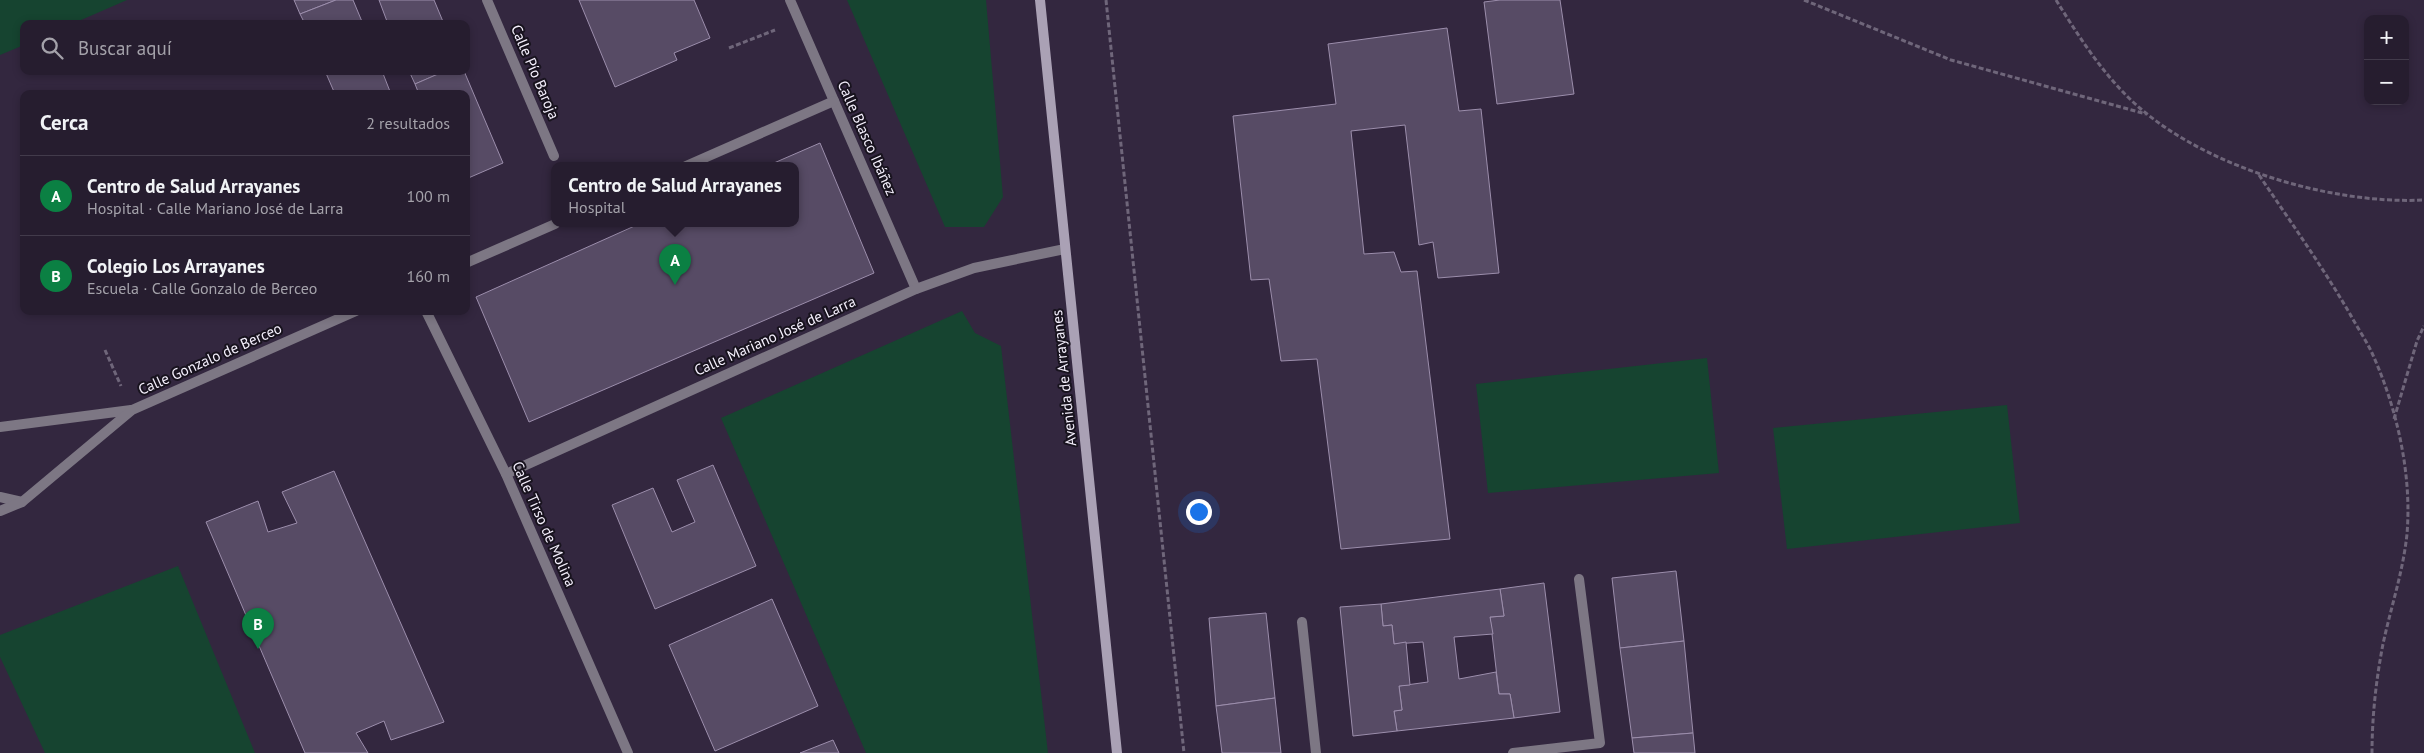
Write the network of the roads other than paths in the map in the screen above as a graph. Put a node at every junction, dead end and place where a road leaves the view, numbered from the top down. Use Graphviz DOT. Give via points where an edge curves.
graph roads {
  1 [pos="487,0"];
  2 [pos="790,0"];
  3 [pos="1040,0"];
  4 [pos="834,101"];
  5 [pos="554,156"];
  6 [pos="695,162"];
  7 [pos="551,226"];
  8 [pos="1065,249"];
  9 [pos="470,261"];
  10 [pos="916,289"];
  11 [pos="347,315"];
  12 [pos="428,315"];
  13 [pos="132,410"];
  14 [pos="0,427"];
  15 [pos="506,474"];
  16 [pos="0,497"];
  17 [pos="22,502"];
  18 [pos="0,511"];
  19 [pos="1579,580"];
  20 [pos="1302,622"];
  21 [pos="628,753"];
  22 [pos="1117,753"];
  23 [pos="1316,753"];
  24 [pos="1513,753"];
  1 -- 5 [label="street, Calle Pío Baroja"];
  2 -- 4 [label="street, Calle Blasco Ibáñez"];
  3 -- 8 [label="street, Avenida de Arrayanes"];
  4 -- 6 [label="street"];
  4 -- 10 [label="street, Calle Blasco Ibáñez"];
  7 -- 9 [label="street"];
  8 -- 10 [label="street, Calle Mariano José de Larra" via="974,268"];
  8 -- 22 [label="street, Avenida de Arrayanes"];
  10 -- 15 [label="street, Calle Mariano José de Larra"];
  11 -- 13 [label="street, Calle Gonzalo de Berceo"];
  12 -- 15 [label="street, Calle Tirso de Molina"];
  13 -- 14 [label="street, Calle Gonzalo de Berceo"];
  13 -- 17 [label="street, Calle Gonzalo de Berceo"];
  15 -- 21 [label="street, Calle Tirso de Molina"];
  16 -- 17 [label="street"];
  17 -- 18 [label="street, Calle Gonzalo de Berceo"];
  19 -- 24 [label="street" via="1600,743"];
  20 -- 23 [label="street"];
}
